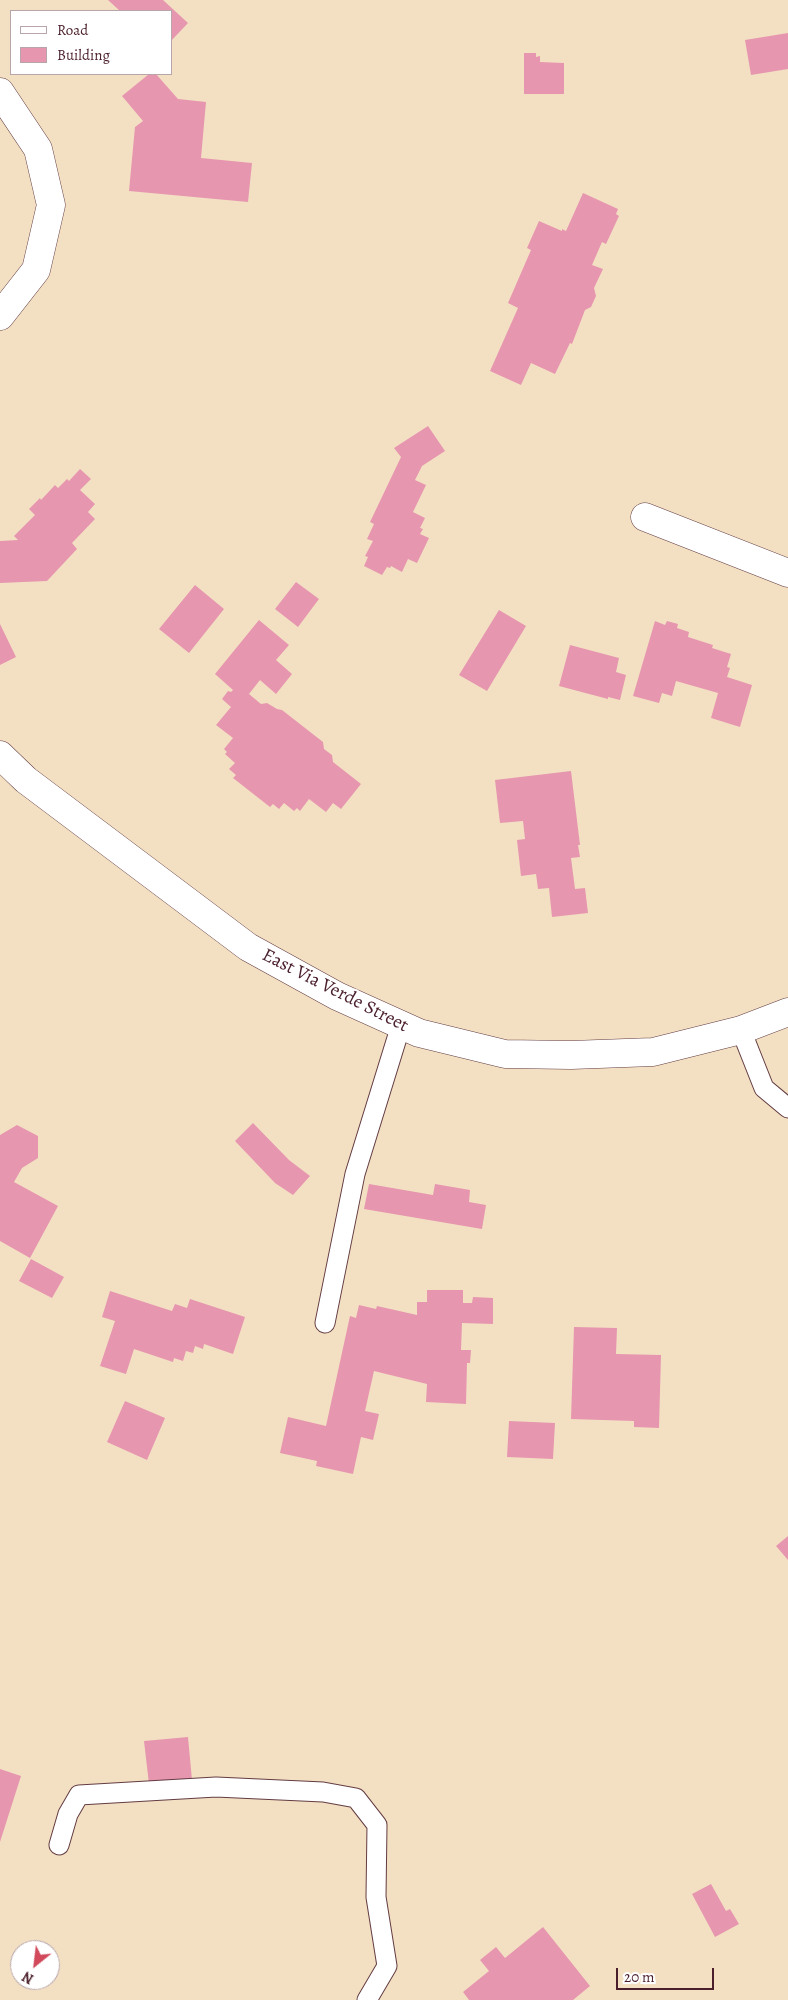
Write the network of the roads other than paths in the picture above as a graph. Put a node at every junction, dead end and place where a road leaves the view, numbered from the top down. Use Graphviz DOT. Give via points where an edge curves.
graph roads {
  1 [pos="0,92"];
  2 [pos="0,316"];
  3 [pos="645,517"];
  4 [pos="788,573"];
  5 [pos="0,755"];
  6 [pos="788,1012"];
  7 [pos="401,1025"];
  8 [pos="741,1030"];
  9 [pos="788,1108"];
  10 [pos="324,1323"];
  11 [pos="59,1845"];
  12 [pos="367,2000"];
  1 -- 2 [label="street" via="38,149 51,205 36,270"];
  3 -- 4 [label="street"];
  5 -- 7 [label="street, East Via Verde Street" via="26,780 248,947 337,996"];
  6 -- 8 [label="street, East Via Verde Street"];
  7 -- 8 [label="street, East Via Verde Street" via="419,1033 505,1054 571,1055 653,1052"];
  7 -- 10 [label="lane" via="355,1174"];
  8 -- 9 [label="lane" via="764,1088"];
  11 -- 12 [label="lane" via="68,1814 79,1795 216,1786 323,1792 356,1798 377,1825 376,1897 387,1966"];
}
